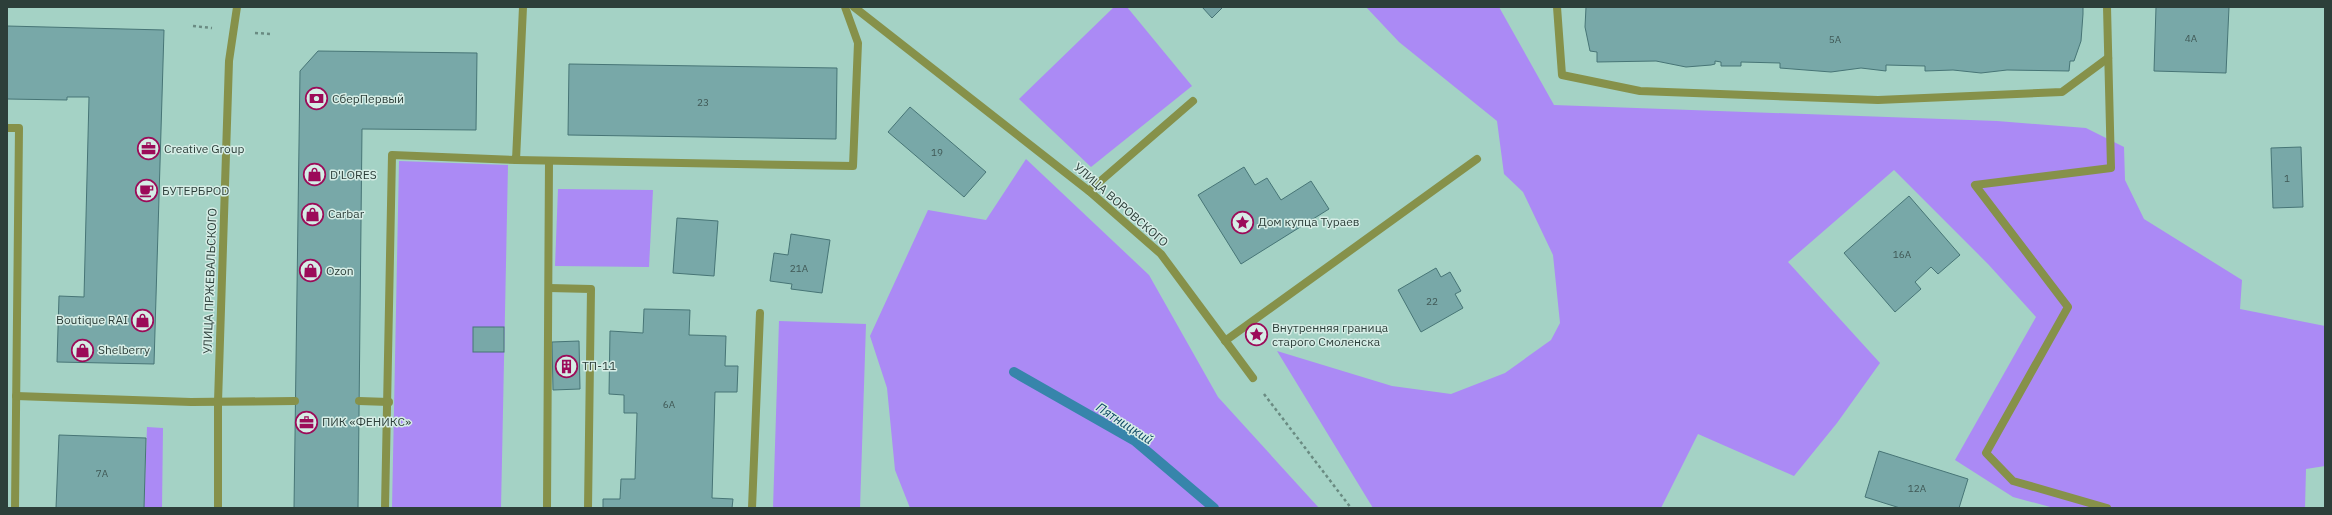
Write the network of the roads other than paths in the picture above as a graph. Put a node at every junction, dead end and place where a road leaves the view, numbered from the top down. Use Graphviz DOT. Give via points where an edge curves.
graph roads {
  1 [pos="237,7"];
  2 [pos="523,7"];
  3 [pos="845,7"];
  4 [pos="854,7"];
  5 [pos="1557,7"];
  6 [pos="2107,7"];
  7 [pos="2108,58"];
  8 [pos="1193,101"];
  9 [pos="7,128"];
  10 [pos="1477,159"];
  11 [pos="516,160"];
  12 [pos="550,162"];
  13 [pos="1089,191"];
  14 [pos="549,288"];
  15 [pos="760,314"];
  16 [pos="1225,341"];
  17 [pos="1253,378"];
  18 [pos="16,396"];
  19 [pos="295,401"];
  20 [pos="359,401"];
  21 [pos="218,402"];
  22 [pos="389,402"];
  23 [pos="15,508"];
  24 [pos="218,508"];
  25 [pos="385,508"];
  26 [pos="547,508"];
  27 [pos="588,508"];
  28 [pos="752,508"];
  29 [pos="2107,508"];
  1 -- 21 [label="street, УЛИЦА ПРЖЕВАЛЬСКОГО" via="229,61"];
  2 -- 11 [label="street"];
  3 -- 12 [label="street" via="858,43 853,166"];
  4 -- 13 [label="street, УЛИЦА ВОРОВСКОГО"];
  5 -- 7 [label="street" via="1562,75 1640,91 1878,100 2062,92"];
  6 -- 7 [label="street"];
  7 -- 29 [label="street" via="2111,168 1975,185 2068,307 1986,453 2013,480"];
  8 -- 13 [label="street"];
  9 -- 18 [label="street" via="19,128"];
  10 -- 16 [label="street"];
  11 -- 12 [label="street"];
  11 -- 22 [label="street" via="392,155"];
  12 -- 14 [label="street"];
  13 -- 16 [label="street, УЛИЦА ВОРОВСКОГО" via="1161,254"];
  14 -- 26 [label="street"];
  14 -- 27 [label="street" via="591,289"];
  15 -- 28 [label="street"];
  16 -- 17 [label="street, УЛИЦА ВОРОВСКОГО"];
  18 -- 21 [label="street"];
  18 -- 23 [label="street"];
  19 -- 21 [label="street"];
  20 -- 22 [label="street"];
  21 -- 24 [label="street, УЛИЦА ПРЖЕВАЛЬСКОГО"];
  22 -- 25 [label="street"];
}
